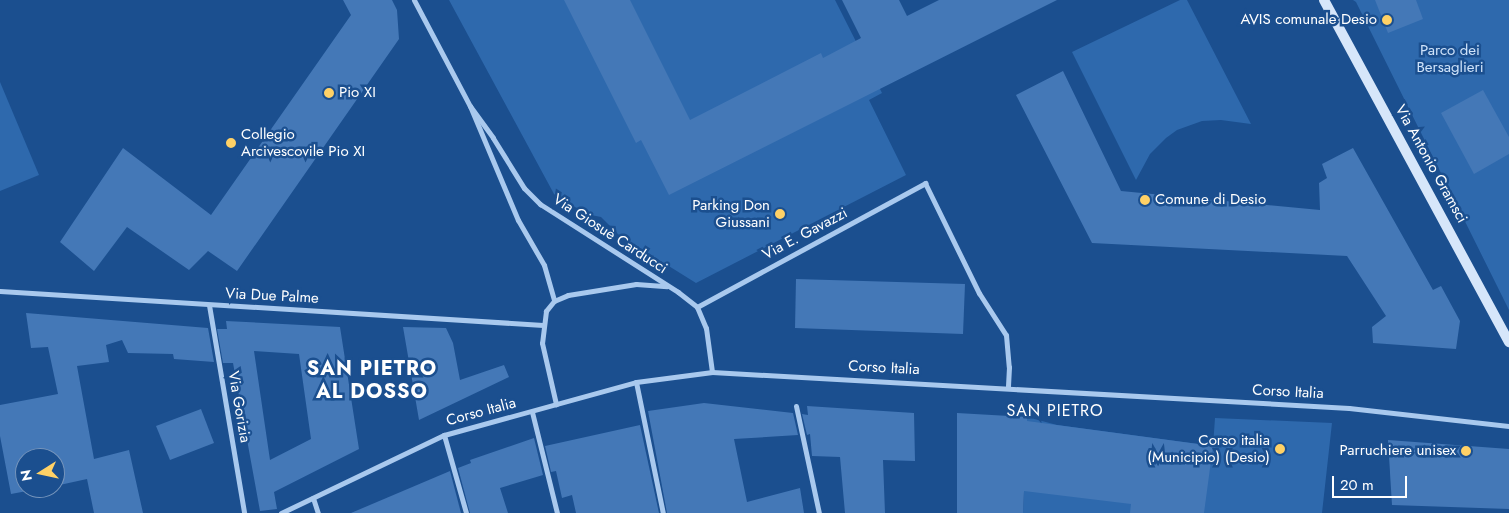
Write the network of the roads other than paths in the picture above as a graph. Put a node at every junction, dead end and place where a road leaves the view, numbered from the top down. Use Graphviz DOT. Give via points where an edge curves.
graph roads {
  1 [pos="414,0"];
  2 [pos="1324,1"];
  3 [pos="470,106"];
  4 [pos="668,286"];
  5 [pos="0,291"];
  6 [pos="554,301"];
  7 [pos="209,305"];
  8 [pos="697,307"];
  9 [pos="543,325"];
  10 [pos="1509,342"];
  11 [pos="712,372"];
  12 [pos="636,382"];
  13 [pos="1008,388"];
  14 [pos="556,404"];
  15 [pos="796,406"];
  16 [pos="532,412"];
  17 [pos="1509,426"];
  18 [pos="444,434"];
  19 [pos="312,498"];
  20 [pos="244,513"];
  21 [pos="281,513"];
  22 [pos="318,513"];
  23 [pos="466,513"];
  24 [pos="557,513"];
  25 [pos="663,513"];
  26 [pos="819,513"];
  1 -- 3 [label="street, Via Giosuè Carducci"];
  2 -- 10 [label="street, Via Antonio Gramsci"];
  3 -- 4 [label="street, Via Giosuè Carducci" via="524,188 540,204"];
  3 -- 6 [label="street, Via Giosuè Carducci" via="518,220 544,265"];
  4 -- 6 [label="street, Via Giosuè Carducci" via="636,284"];
  4 -- 8 [label="street"];
  5 -- 7 [label="street, Via Due Palme"];
  6 -- 9 [label="street" via="546,311"];
  7 -- 9 [label="street, Via Due Palme"];
  7 -- 20 [label="street, Via Gorizia"];
  8 -- 11 [label="street" via="706,328"];
  8 -- 13 [label="street, Via E. Gavazzi" via="925,183 979,293 1006,335"];
  9 -- 14 [label="street" via="545,360"];
  11 -- 12 [label="street, Corso Italia"];
  11 -- 13 [label="street, Corso Italia"];
  12 -- 14 [label="street, Corso Italia"];
  12 -- 25 [label="street"];
  13 -- 17 [label="street, Corso Italia" via="1349,408"];
  14 -- 16 [label="street, Corso Italia"];
  15 -- 26 [label="street"];
  16 -- 18 [label="street, Corso Italia"];
  16 -- 24 [label="street"];
  18 -- 19 [label="street, Corso Italia"];
  18 -- 23 [label="street"];
  19 -- 21 [label="street, Corso Italia"];
  19 -- 22 [label="street"];
}
